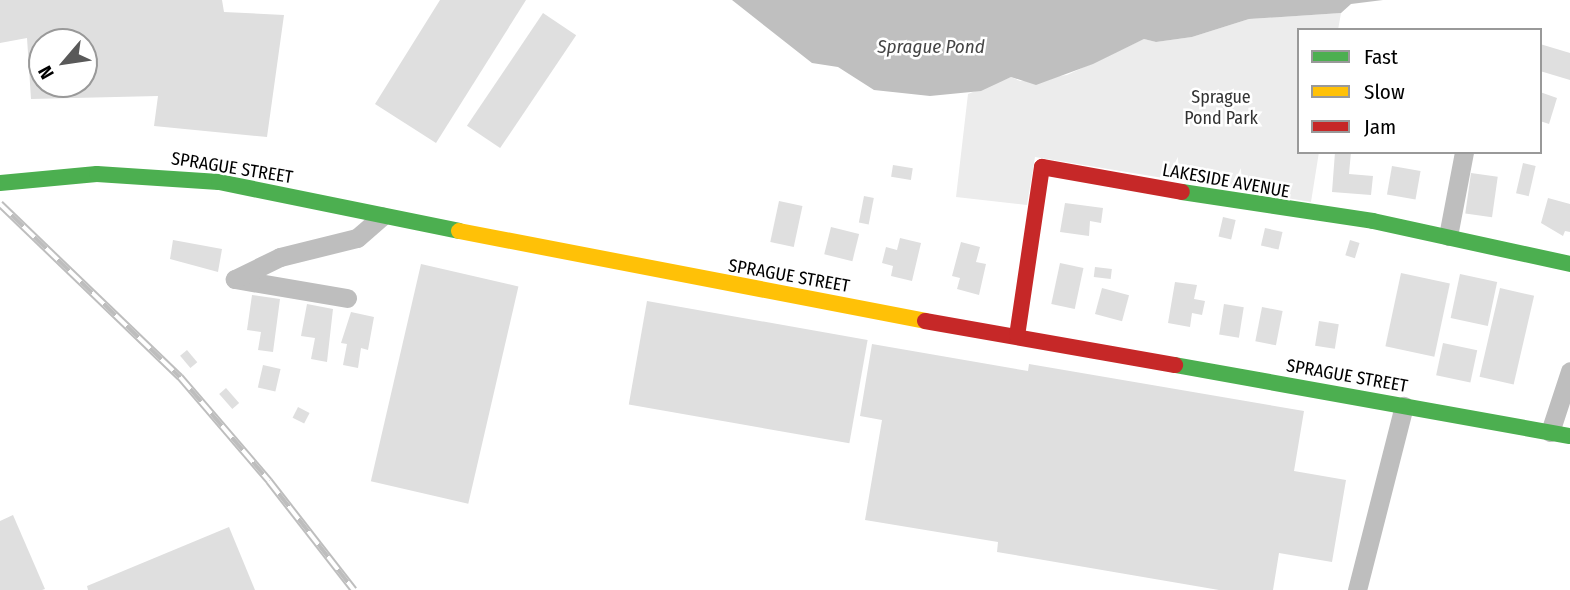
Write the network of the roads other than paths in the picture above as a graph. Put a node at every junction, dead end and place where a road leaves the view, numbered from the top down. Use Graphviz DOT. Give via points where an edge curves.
graph roads {
  1 [pos="1464,154"];
  2 [pos="0,183"];
  3 [pos="382,216"];
  4 [pos="1448,236"];
  5 [pos="1570,264"];
  6 [pos="347,298"];
  7 [pos="1017,336"];
  8 [pos="1570,370"];
  9 [pos="1404,406"];
  10 [pos="1550,432"];
  11 [pos="1570,436"];
  12 [pos="1357,590"];
  1 -- 4 [label="street"];
  2 -- 3 [label="main road, SPRAGUE STREET" via="97,174 186,177"];
  3 -- 6 [label="street" via="357,238 281,257 235,279"];
  3 -- 7 [label="main road, SPRAGUE STREET" via="515,245"];
  4 -- 5 [label="main road, LAKESIDE AVENUE"];
  4 -- 7 [label="main road, LAKESIDE AVENUE" via="1042,167"];
  7 -- 9 [label="main road, SPRAGUE STREET"];
  8 -- 10 [label="street"];
  9 -- 10 [label="main road, SPRAGUE STREET"];
  9 -- 12 [label="street"];
  10 -- 11 [label="main road, SPRAGUE STREET"];
}
